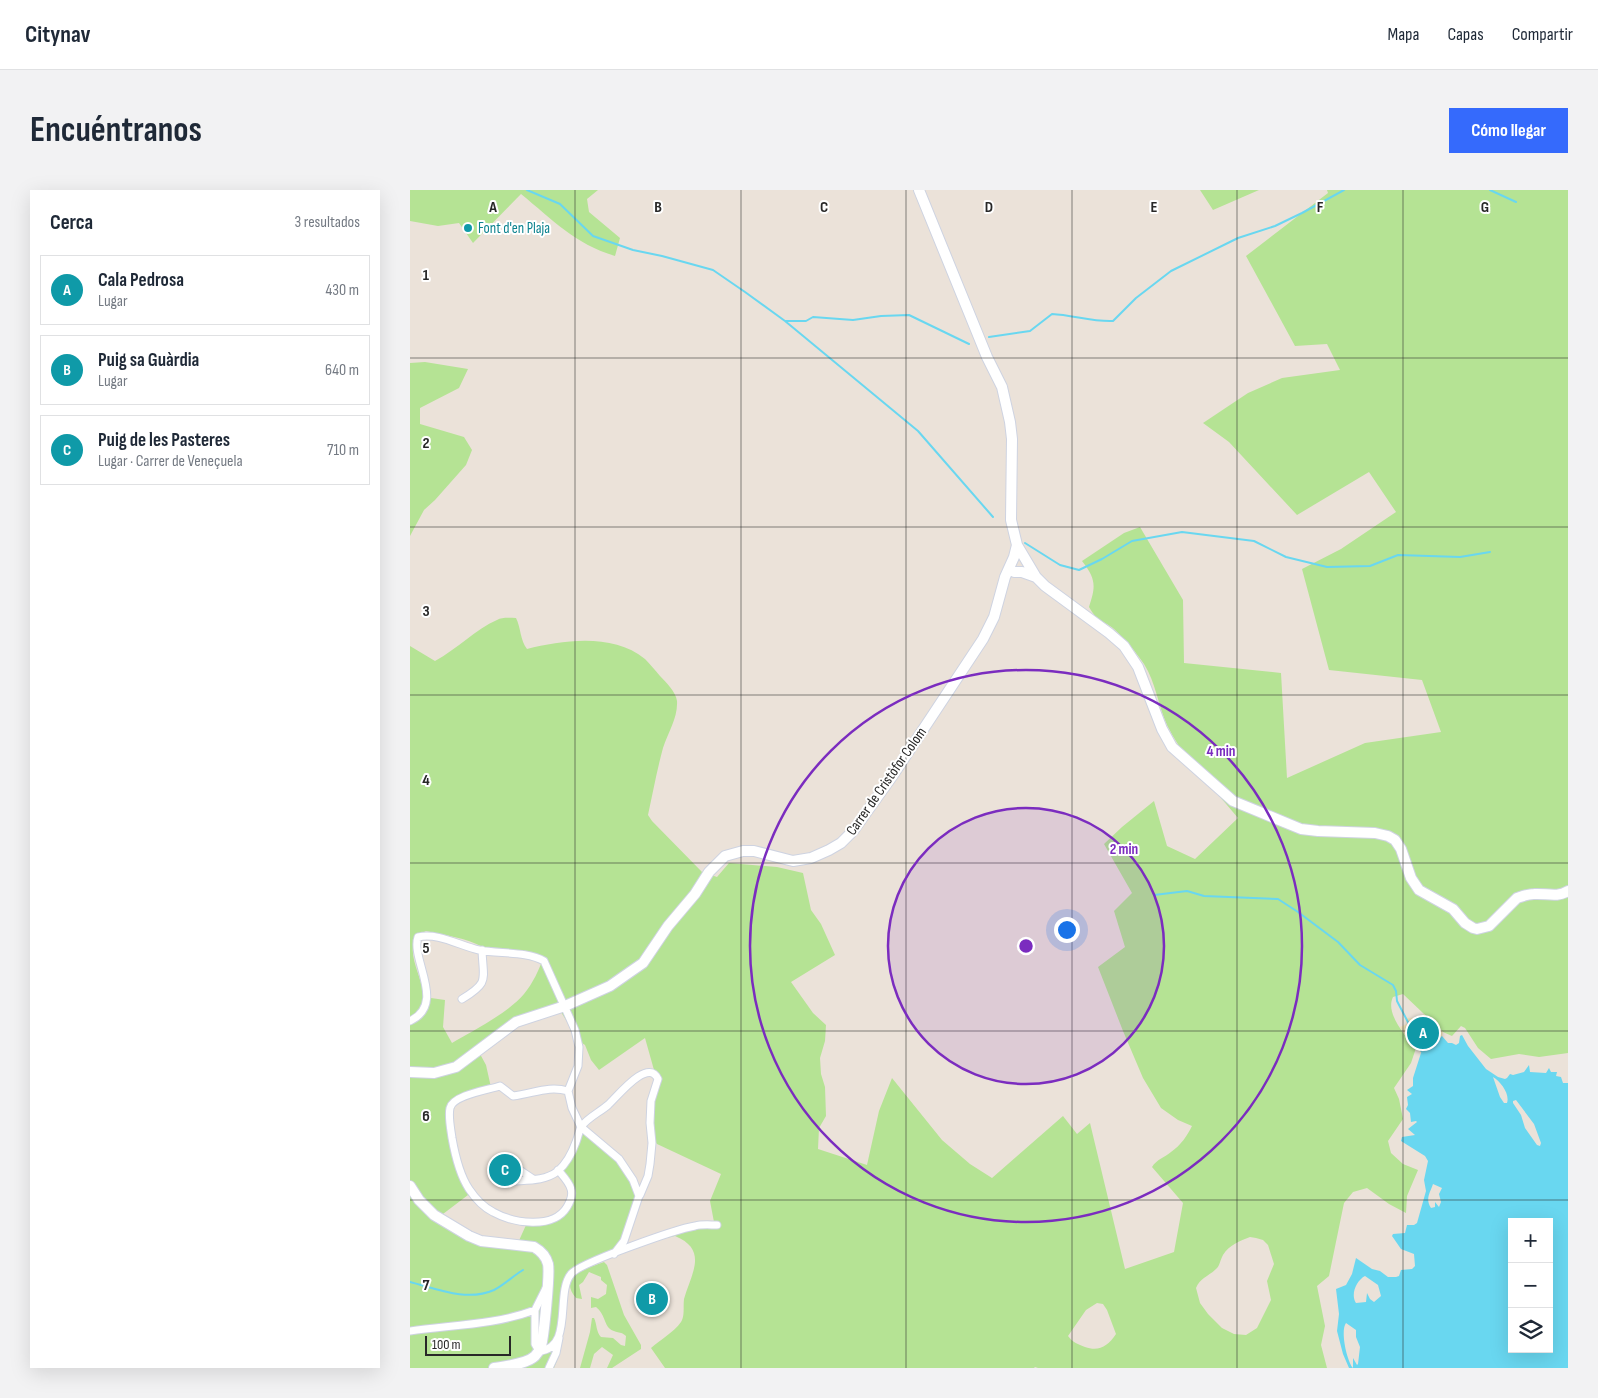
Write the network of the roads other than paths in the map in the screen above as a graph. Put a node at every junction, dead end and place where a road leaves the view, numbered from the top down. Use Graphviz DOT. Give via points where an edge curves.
graph roads {
  1 [pos="919,190"];
  2 [pos="1017,545"];
  3 [pos="1025,560"];
  4 [pos="1009,572"];
  5 [pos="1036,577"];
  6 [pos="1568,891"];
  7 [pos="482,950"];
  8 [pos="462,999"];
  9 [pos="565,1006"];
  10 [pos="410,1021"];
  11 [pos="410,1072"];
  12 [pos="568,1091"];
  13 [pos="581,1127"];
  14 [pos="558,1170"];
  15 [pos="533,1179"];
  16 [pos="410,1186"];
  17 [pos="640,1196"];
  18 [pos="717,1225"];
  19 [pos="614,1254"];
  20 [pos="547,1285"];
  21 [pos="534,1310"];
  22 [pos="410,1331"];
  23 [pos="559,1336"];
  24 [pos="538,1351"];
  25 [pos="494,1368"];
  26 [pos="549,1368"];
  1 -- 2 [label="street" via="1007,404 1012,439 1011,520"];
  2 -- 3 [label="street"];
  2 -- 4 [label="street, Carrer de Cristòfor Colom"];
  3 -- 4 [label="street"];
  3 -- 5 [label="street"];
  4 -- 5 [label="street"];
  4 -- 9 [label="street, Carrer de Cristòfor Colom" via="983,639 854,831 841,843 811,858 793,860 754,850 725,856 709,872 643,963 610,986"];
  5 -- 6 [label="street" via="1124,646 1138,667 1172,747 1233,801 1301,829 1388,836 1401,849 1411,878 1419,890 1452,908 1473,928 1489,926 1523,896"];
  7 -- 8 [label="street" via="482,984"];
  7 -- 9 [label="street" via="543,959"];
  7 -- 10 [label="street" via="443,938 418,937 414,942 413,955 424,997 418,1018"];
  9 -- 11 [label="street, Carrer de Cristòfor Colom" via="516,1022 448,1070"];
  9 -- 12 [label="street" via="579,1047 578,1066"];
  12 -- 13 [label="street"];
  12 -- 14 [label="street" via="552,1088 513,1096 500,1086 456,1099 450,1108 451,1132 461,1174 475,1197 492,1212 531,1222 546,1221 562,1214 572,1196"];
  13 -- 14 [label="street" via="570,1156"];
  13 -- 17 [label="street" via="619,1159"];
  13 -- 17 [label="street" via="641,1074 652,1072 656,1075 658,1079 651,1101 650,1164"];
  14 -- 15 [label="street" via="551,1176"];
  16 -- 20 [label="street" via="434,1215 469,1236 481,1241 539,1250 549,1267"];
  17 -- 19 [label="street" via="624,1240"];
  18 -- 19 [label="street" via="692,1226"];
  19 -- 23 [label="street" via="583,1266 569,1276"];
  20 -- 21 [label="street"];
  20 -- 24 [label="street" via="543,1335"];
  21 -- 22 [label="street" via="494,1321"];
  21 -- 24 [label="street"];
  23 -- 24 [label="street" via="546,1351"];
  23 -- 26 [label="street"];
  24 -- 25 [label="street" via="531,1359"];
}
